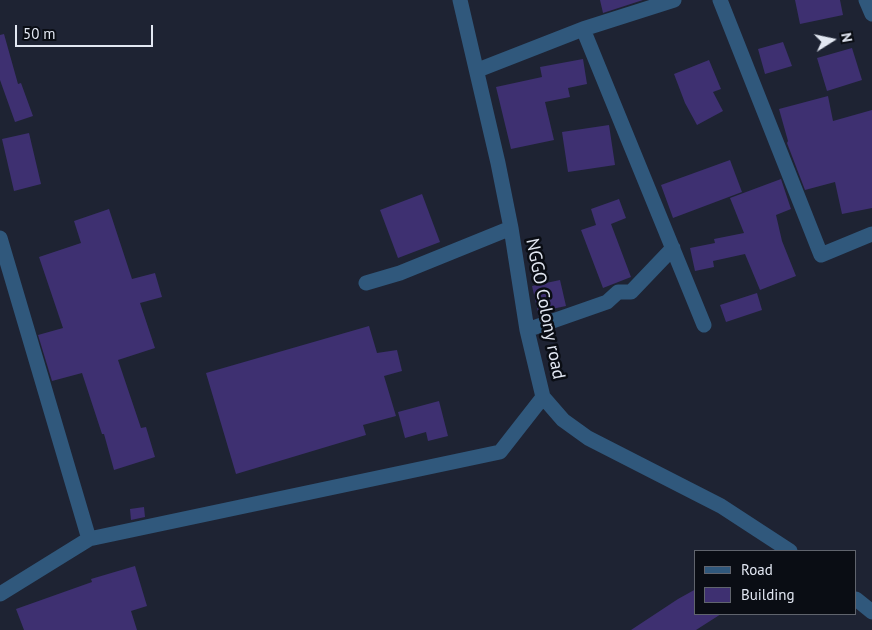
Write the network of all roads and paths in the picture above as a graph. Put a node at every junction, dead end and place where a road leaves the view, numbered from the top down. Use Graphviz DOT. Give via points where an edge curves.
graph roads {
  1 [pos="460,0"];
  2 [pos="674,0"];
  3 [pos="720,0"];
  4 [pos="866,0"];
  5 [pos="872,14"];
  6 [pos="583,29"];
  7 [pos="478,70"];
  8 [pos="511,228"];
  9 [pos="872,234"];
  10 [pos="0,238"];
  11 [pos="673,248"];
  12 [pos="366,283"];
  13 [pos="704,326"];
  14 [pos="527,330"];
  15 [pos="543,397"];
  16 [pos="89,539"];
  17 [pos="788,550"];
  18 [pos="0,594"];
  19 [pos="857,600"];
  20 [pos="872,612"];
  1 -- 7 [label="street, NGGO Colony road"];
  2 -- 6 [label="street"];
  3 -- 9 [label="street" via="821,254"];
  4 -- 5 [label="street"];
  6 -- 7 [label="street"];
  6 -- 11 [label="street"];
  7 -- 8 [label="street, NGGO Colony road"];
  8 -- 12 [label="street" via="400,273"];
  8 -- 14 [label="street, NGGO Colony road"];
  10 -- 16 [label="street"];
  11 -- 13 [label="street"];
  11 -- 14 [label="street" via="631,292 618,292 607,302"];
  14 -- 15 [label="street, NGGO Colony road"];
  15 -- 16 [label="street" via="500,452"];
  15 -- 17 [label="street, NGGO Colony road" via="563,420 588,438 721,506"];
  16 -- 18 [label="street"];
  19 -- 20 [label="street"];
}
